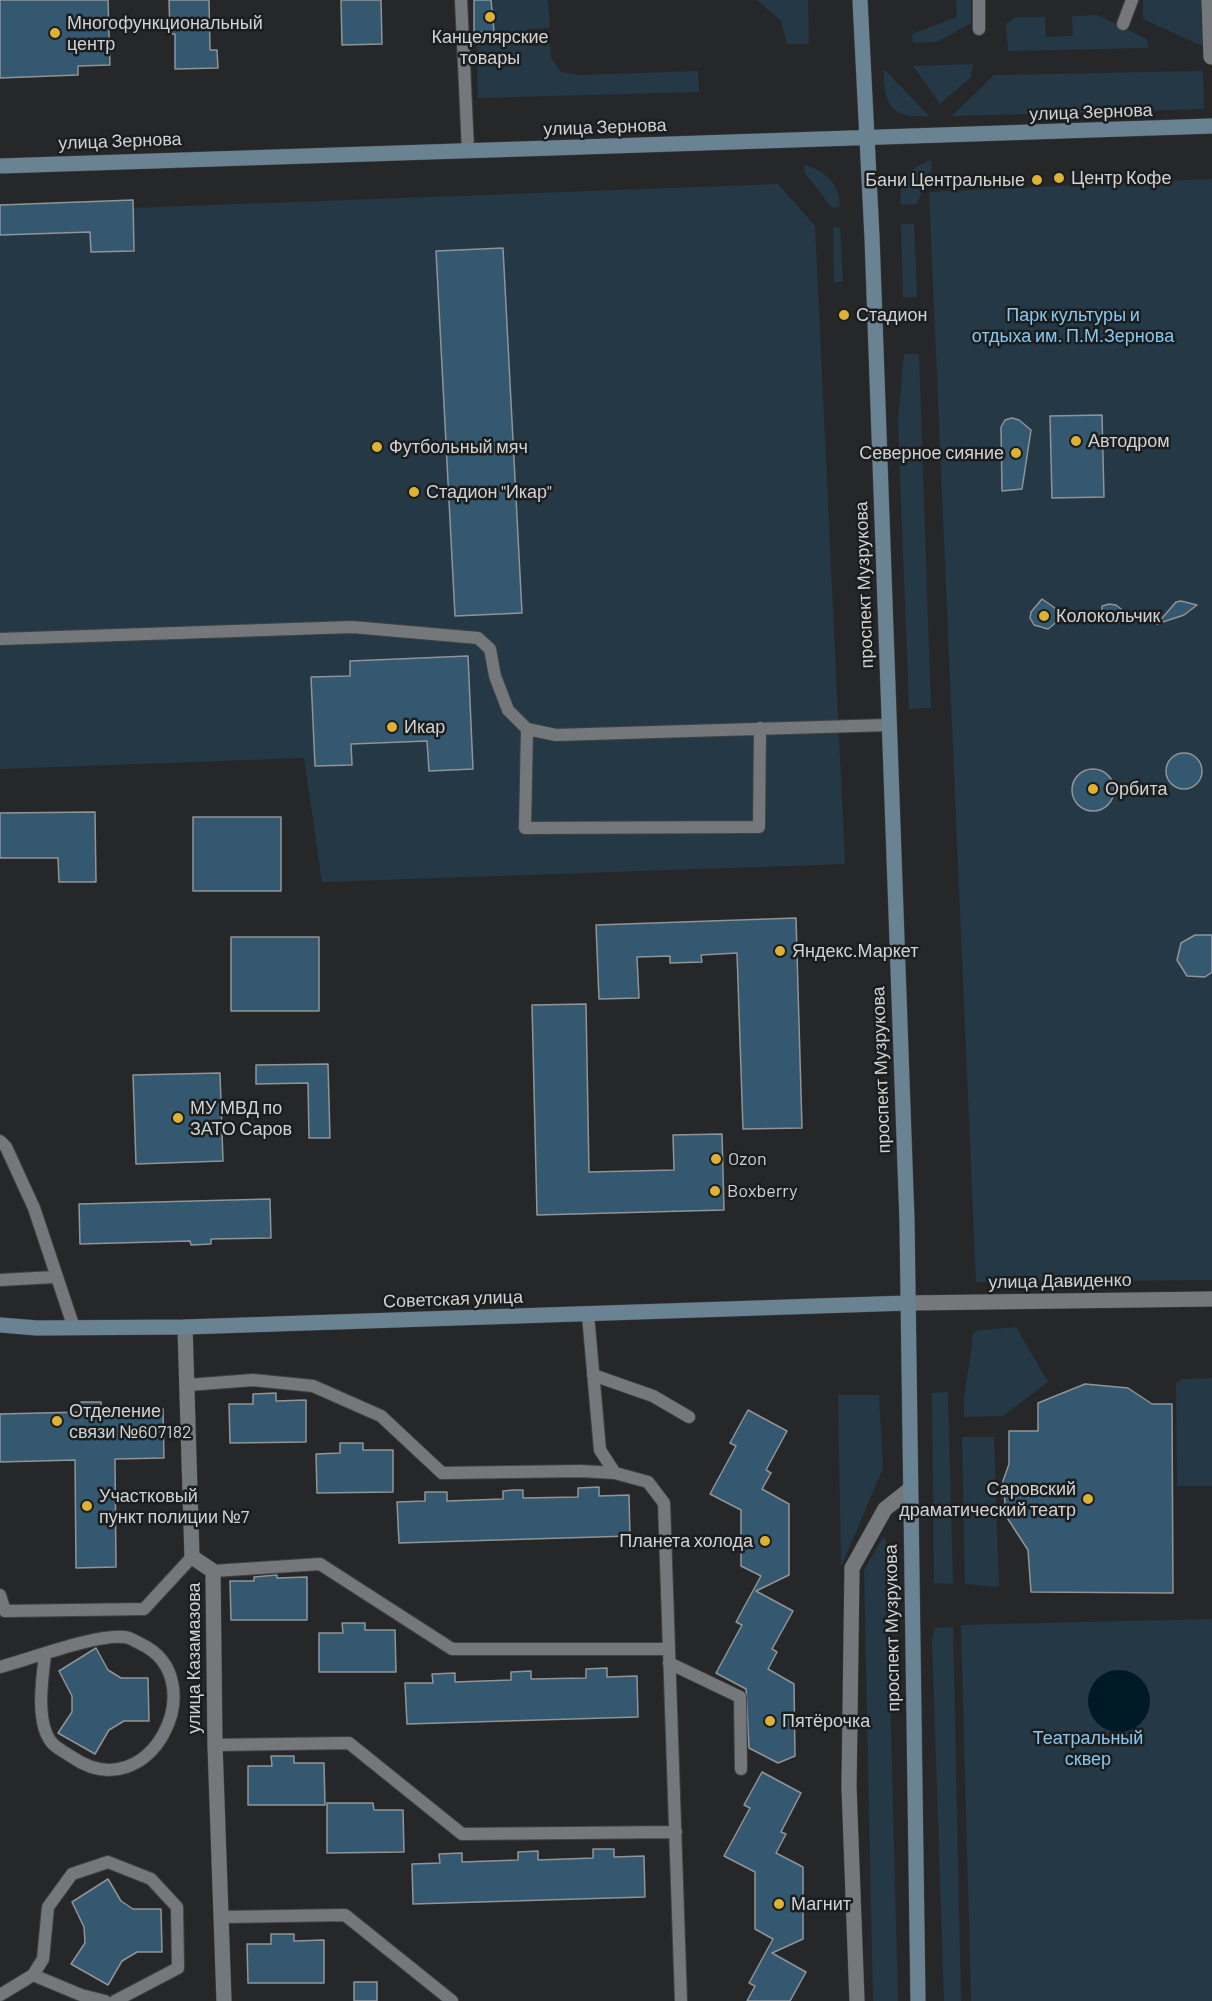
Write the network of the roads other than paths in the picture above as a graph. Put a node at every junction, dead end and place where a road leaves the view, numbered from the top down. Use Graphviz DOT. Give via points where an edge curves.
graph roads {
  1 [pos="461,0"];
  2 [pos="860,0"];
  3 [pos="979,0"];
  4 [pos="1132,0"];
  5 [pos="1209,0"];
  6 [pos="1123,24"];
  7 [pos="980,30"];
  8 [pos="1211,57"];
  9 [pos="1212,126"];
  10 [pos="866,139"];
  11 [pos="468,150"];
  12 [pos="0,166"];
  13 [pos="0,639"];
  14 [pos="888,725"];
  15 [pos="760,728"];
  16 [pos="527,729"];
  17 [pos="0,1142"];
  18 [pos="54,1277"];
  19 [pos="0,1280"];
  20 [pos="1212,1299"];
  21 [pos="908,1303"];
  22 [pos="588,1315"];
  23 [pos="0,1325"];
  24 [pos="185,1327"];
  25 [pos="74,1328"];
  26 [pos="593,1375"];
  27 [pos="188,1384"];
  28 [pos="689,1417"];
  29 [pos="615,1473"];
  30 [pos="909,1490"];
  31 [pos="192,1557"];
  32 [pos="213,1571"];
  33 [pos="0,1595"];
  34 [pos="2,1612"];
  35 [pos="669,1649"];
  36 [pos="45,1655"];
  37 [pos="669,1663"];
  38 [pos="0,1667"];
  39 [pos="214,1745"];
  40 [pos="741,1768"];
  41 [pos="676,1832"];
  42 [pos="223,1917"];
  43 [pos="33,1975"];
  44 [pos="0,1995"];
  45 [pos="105,2001"];
  46 [pos="115,2001"];
  47 [pos="224,2001"];
  48 [pos="452,2001"];
  49 [pos="681,2001"];
  50 [pos="857,2001"];
  51 [pos="918,2001"];
  1 -- 11 [label="lane"];
  2 -- 10 [label="main road, проспект Музрукова"];
  3 -- 7 [label="lane"];
  4 -- 6 [label="lane"];
  5 -- 8 [label="street"];
  9 -- 10 [label="main road, улица Зернова"];
  10 -- 11 [label="main road, улица Зернова"];
  10 -- 14 [label="main road, проспект Музрукова"];
  11 -- 12 [label="main road, улица Зернова"];
  13 -- 16 [label="lane" via="352,627 478,638 490,649 508,710"];
  14 -- 15 [label="lane"];
  14 -- 21 [label="main road, проспект Музрукова"];
  15 -- 16 [label="lane" via="556,735"];
  15 -- 16 [label="lane" via="759,827 560,828 525,828"];
  17 -- 18 [label="lane" via="6,1147 34,1208"];
  18 -- 19 [label="lane"];
  18 -- 25 [label="lane"];
  20 -- 21 [label="street, улица Давиденко"];
  21 -- 22 [label="main road, Советская улица"];
  21 -- 30 [label="main road, проспект Музрукова"];
  22 -- 24 [label="main road, Советская улица"];
  22 -- 26 [label="lane"];
  23 -- 25 [label="main road, Советская улица"];
  24 -- 25 [label="main road, Советская улица"];
  24 -- 27 [label="street, улица Казамазова"];
  26 -- 28 [label="lane" via="653,1396"];
  26 -- 29 [label="lane" via="600,1450"];
  27 -- 29 [label="lane" via="253,1380 313,1386 381,1416 442,1473"];
  27 -- 31 [label="street, улица Казамазова"];
  29 -- 35 [label="lane" via="648,1482 664,1503"];
  30 -- 50 [label="street" via="885,1509 852,1568 849,1787"];
  30 -- 51 [label="main road, проспект Музрукова"];
  31 -- 32 [label="street, улица Казамазова"];
  31 -- 34 [label="lane" via="144,1609"];
  32 -- 35 [label="lane" via="320,1564 452,1649"];
  32 -- 39 [label="street, улица Казамазова"];
  33 -- 34 [label="lane"];
  35 -- 37 [label="lane"];
  36 -- 36 [label="lane" via="86,1642 125,1637 152,1650 169,1668 173,1703 165,1734 150,1756 115,1772 84,1766 52,1743 42,1716"];
  36 -- 38 [label="lane"];
  37 -- 40 [label="lane" via="740,1697"];
  37 -- 41 [label="lane"];
  39 -- 41 [label="lane" via="349,1743 462,1834"];
  39 -- 42 [label="street, улица Казамазова"];
  41 -- 49 [label="lane"];
  42 -- 47 [label="street, улица Казамазова"];
  42 -- 48 [label="lane" via="345,1915"];
  43 -- 44 [label="lane"];
  43 -- 45 [label="lane"];
  43 -- 46 [label="lane" via="43,1959 48,1907 72,1874 108,1862 151,1879 177,1907 178,1968"];
}
